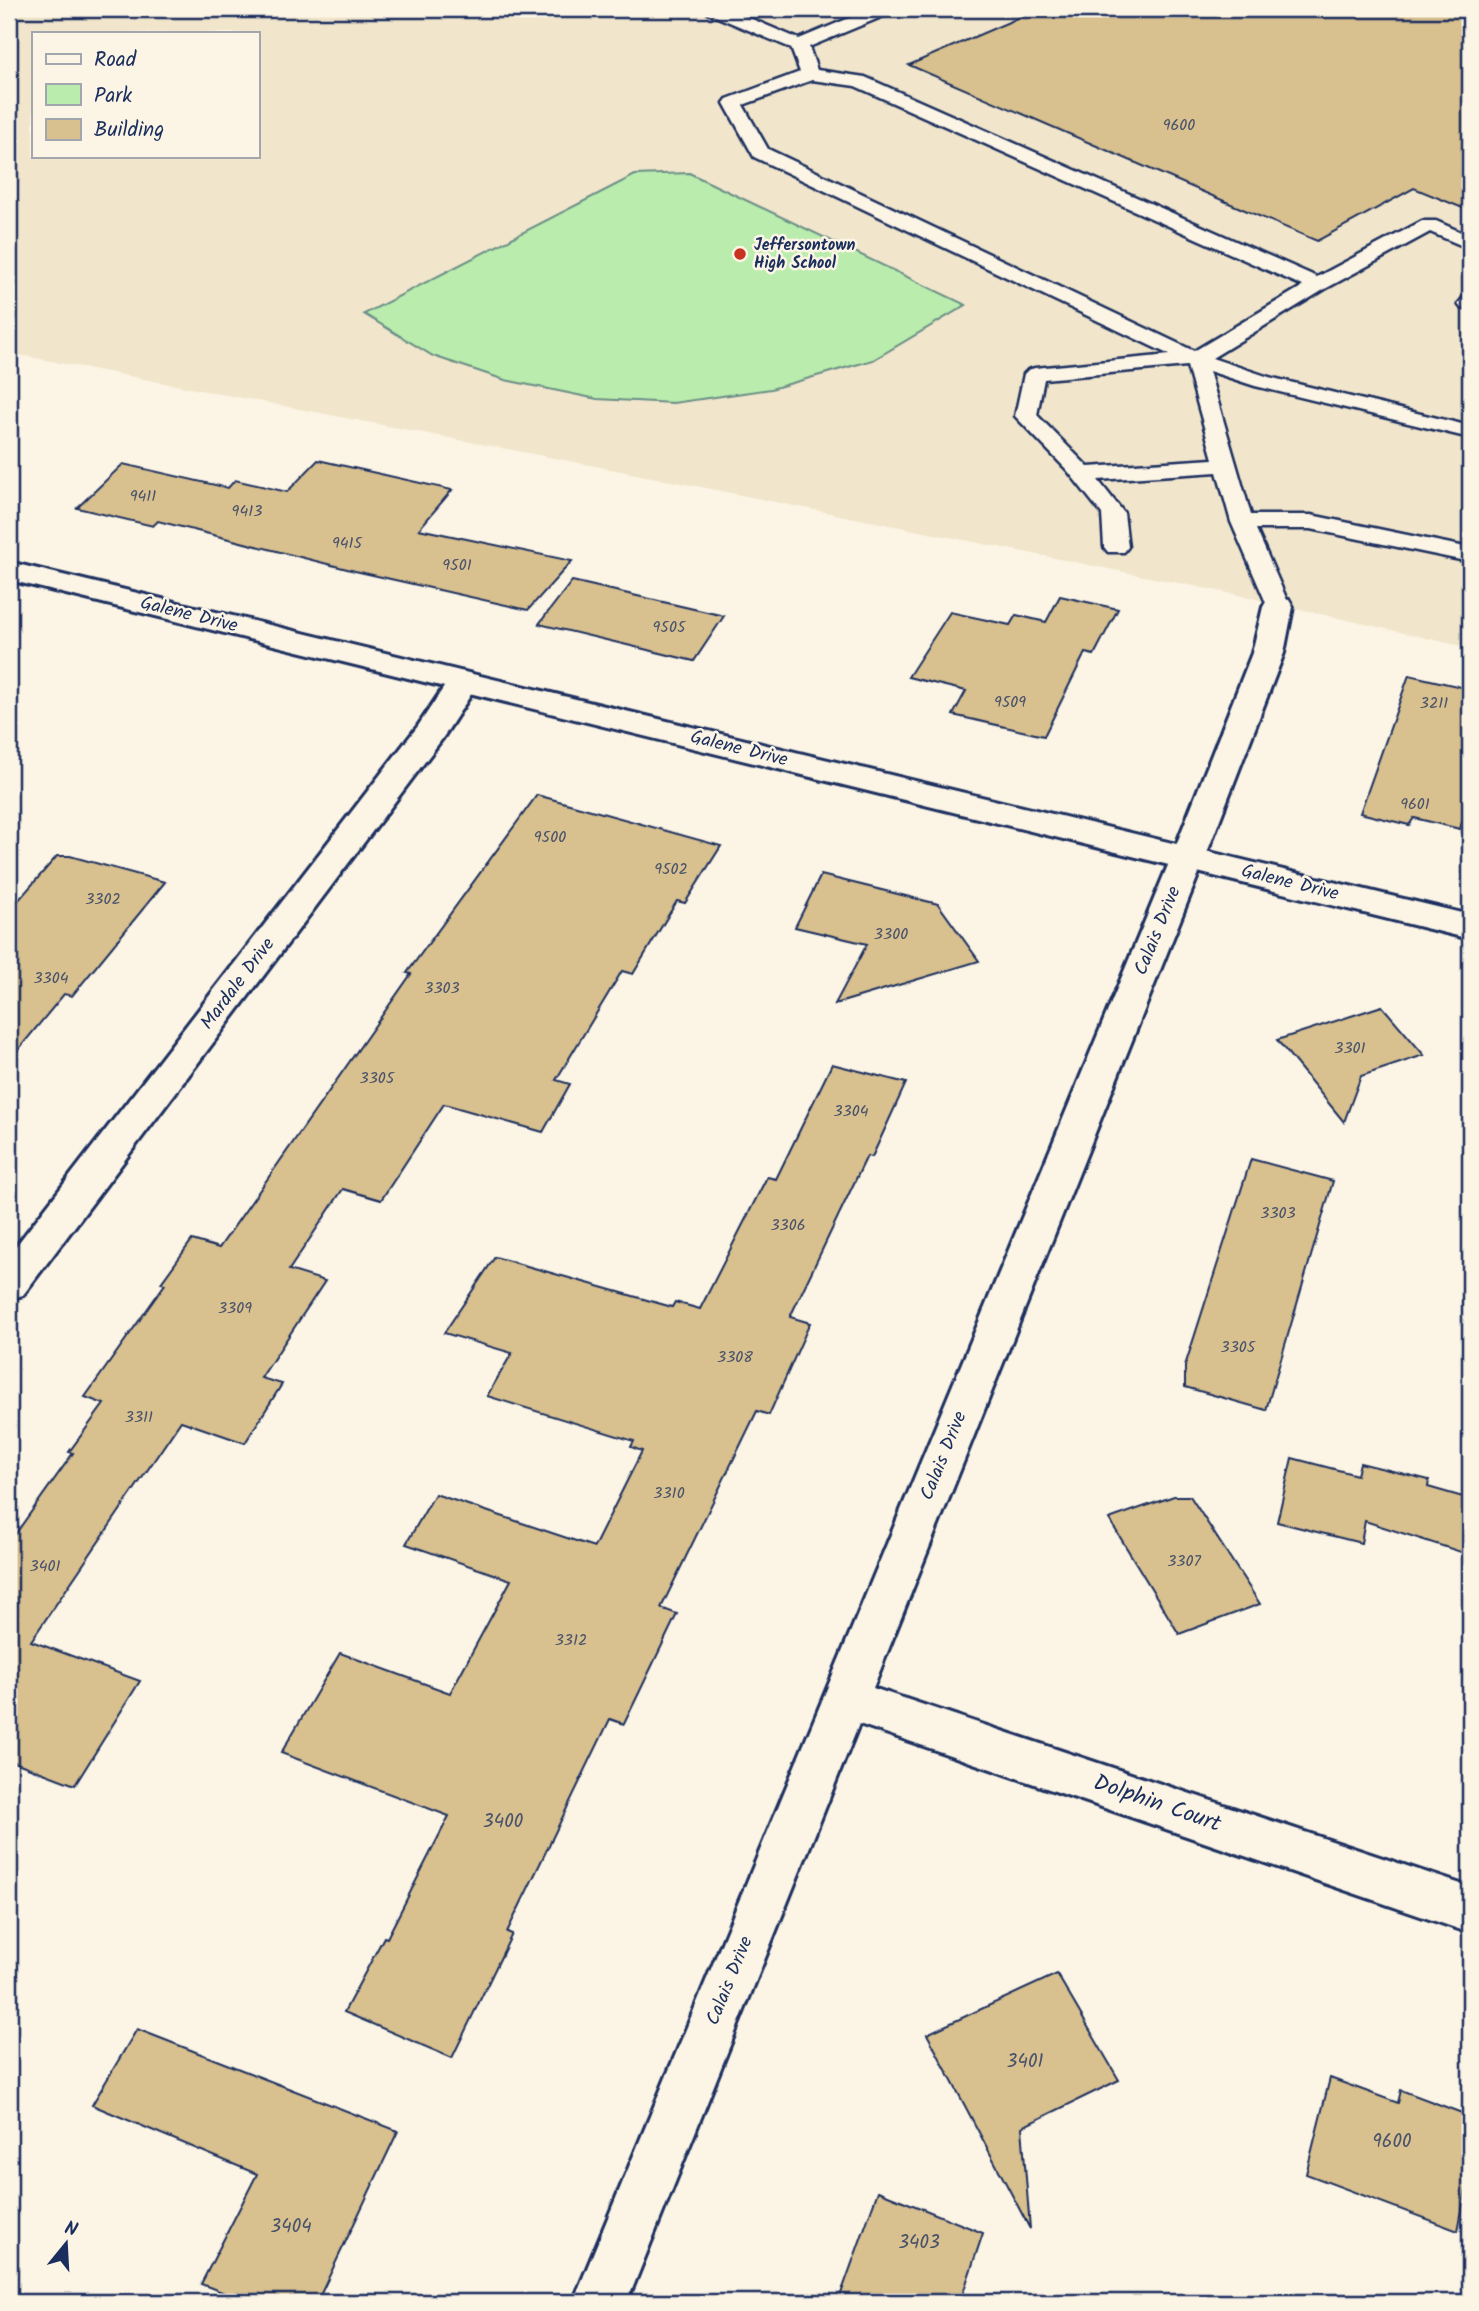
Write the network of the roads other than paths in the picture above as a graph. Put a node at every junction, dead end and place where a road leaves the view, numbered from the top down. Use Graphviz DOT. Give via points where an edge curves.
graph roads {
  1 [pos="714,9"];
  2 [pos="885,9"];
  3 [pos="799,44"];
  4 [pos="810,74"];
  5 [pos="1470,243"];
  6 [pos="1318,285"];
  7 [pos="1195,359"];
  8 [pos="1470,432"];
  9 [pos="1225,464"];
  10 [pos="1082,474"];
  11 [pos="1242,522"];
  12 [pos="1115,547"];
  13 [pos="1470,555"];
  14 [pos="9,571"];
  15 [pos="1278,607"];
  16 [pos="463,682"];
  17 [pos="1188,858"];
  18 [pos="1470,927"];
  19 [pos="9,1284"];
  20 [pos="845,1699"];
  21 [pos="1470,1910"];
  22 [pos="600,2302"];
  1 -- 3 [label="lane"];
  2 -- 3 [label="lane"];
  3 -- 4 [label="lane"];
  4 -- 6 [label="lane" via="859,81"];
  4 -- 7 [label="lane" via="733,103 761,153"];
  5 -- 6 [label="lane" via="1429,225"];
  6 -- 7 [label="lane"];
  7 -- 8 [label="lane" via="1262,382"];
  7 -- 9 [label="lane"];
  7 -- 10 [label="lane" via="1035,374 1026,416"];
  9 -- 10 [label="lane"];
  9 -- 11 [label="lane"];
  10 -- 12 [label="lane" via="1113,513"];
  11 -- 13 [label="lane" via="1311,522"];
  11 -- 15 [label="lane"];
  14 -- 16 [label="street, Galene Drive"];
  15 -- 17 [label="street, Calais Drive" via="1268,653"];
  16 -- 17 [label="street, Galene Drive"];
  16 -- 19 [label="street, Mardale Drive" via="431,732"];
  17 -- 18 [label="street, Galene Drive"];
  17 -- 20 [label="street, Calais Drive"];
  20 -- 21 [label="street, Dolphin Court"];
  20 -- 22 [label="street, Calais Drive"];
}
